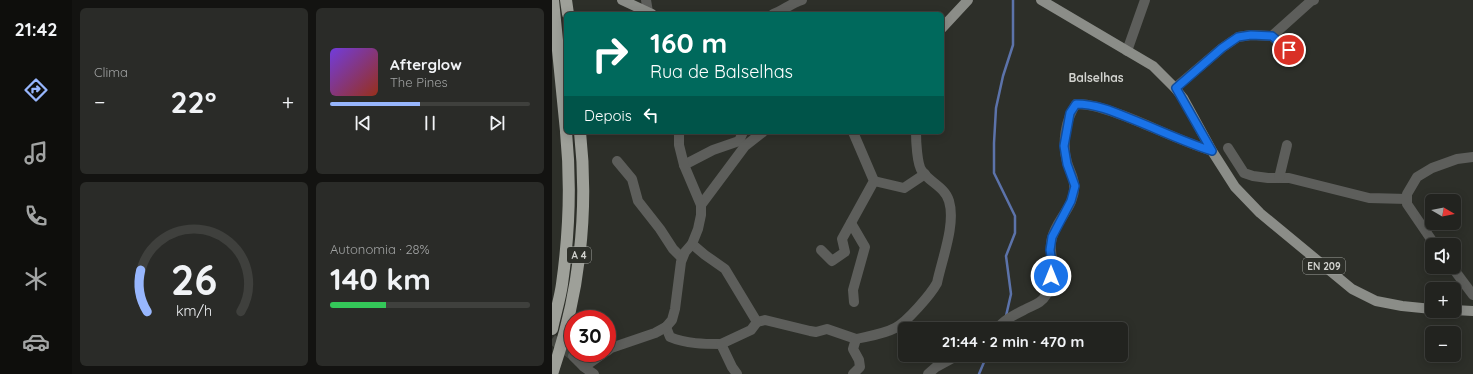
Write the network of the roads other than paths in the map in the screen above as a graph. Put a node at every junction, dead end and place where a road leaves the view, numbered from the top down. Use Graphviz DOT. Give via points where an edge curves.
graph roads {
  1 [pos="553,0"];
  2 [pos="566,0"];
  3 [pos="622,0"];
  4 [pos="646,0"];
  5 [pos="802,0"];
  6 [pos="968,0"];
  7 [pos="1145,0"];
  8 [pos="1314,0"];
  9 [pos="1044,1"];
  10 [pos="790,3"];
  11 [pos="568,12"];
  12 [pos="648,12"];
  13 [pos="650,12"];
  14 [pos="778,12"];
  15 [pos="944,26"];
  16 [pos="1272,36"];
  17 [pos="1289,50"];
  18 [pos="1127,51"];
  19 [pos="1176,88"];
  20 [pos="564,111"];
  21 [pos="566,134"];
  22 [pos="580,134"];
  23 [pos="679,134"];
  24 [pos="758,134"];
  25 [pos="854,134"];
  26 [pos="916,134"];
  27 [pos="742,140"];
  28 [pos="1287,145"];
  29 [pos="1228,148"];
  30 [pos="1212,151"];
  31 [pos="1473,157"];
  32 [pos="617,161"];
  33 [pos="684,165"];
  34 [pos="925,174"];
  35 [pos="1279,178"];
  36 [pos="874,181"];
  37 [pos="1407,199"];
  38 [pos="701,206"];
  39 [pos="851,223"];
  40 [pos="1430,238"];
  41 [pos="692,244"];
  42 [pos="821,250"];
  43 [pos="682,258"];
  44 [pos="1457,274"];
  45 [pos="1473,295"];
  46 [pos="854,302"];
  47 [pos="1425,308"];
  48 [pos="1461,310"];
  49 [pos="1473,311"];
  50 [pos="757,322"];
  51 [pos="1005,322"];
  52 [pos="666,327"];
  53 [pos="552,329"];
  54 [pos="856,339"];
  55 [pos="721,344"];
  56 [pos="616,346"];
  57 [pos="579,362"];
  58 [pos="591,362"];
  59 [pos="945,362"];
  60 [pos="584,367"];
  61 [pos="552,374"];
  62 [pos="594,374"];
  63 [pos="737,374"];
  64 [pos="853,374"];
  65 [pos="928,374"];
  1 -- 20 [label="highway, A 4"];
  2 -- 11 [label="highway"];
  3 -- 12 [label="main road"];
  4 -- 13 [label="street"];
  5 -- 10 [label="street"];
  6 -- 15 [label="main road"];
  7 -- 18 [label="street"];
  8 -- 16 [label="street"];
  9 -- 18 [label="main road, EN 209"];
  10 -- 14 [label="street"];
  16 -- 17 [label="street"];
  16 -- 19 [label="street" via="1238,37"];
  18 -- 19 [label="main road, EN 209" via="1153,66"];
  19 -- 30 [label="main road, EN 209"];
  21 -- 53 [label="highway, A 4" via="568,221 562,286"];
  22 -- 61 [label="highway, A 4" via="582,221 575,288 563,341"];
  23 -- 33 [label="street"];
  24 -- 27 [label="street"];
  25 -- 36 [label="street"];
  26 -- 34 [label="street" via="921,171"];
  27 -- 33 [label="street" via="713,150"];
  27 -- 38 [label="street"];
  28 -- 35 [label="street"];
  29 -- 35 [label="street" via="1244,172"];
  30 -- 47 [label="main road, EN 209" via="1235,187 1260,213 1352,289 1376,301"];
  30 -- 51 [label="street" via="1110,111 1088,104 1076,104 1070,113 1064,146 1075,186 1071,201 1052,237 1051,276 1046,294 1040,303 1024,309"];
  31 -- 37 [label="street" via="1457,159 1432,168 1417,177 1407,194"];
  32 -- 43 [label="street" via="632,179 638,201"];
  33 -- 38 [label="street"];
  34 -- 36 [label="street" via="904,188"];
  34 -- 54 [label="street" via="949,200 949,231 937,283 894,329"];
  35 -- 37 [label="street" via="1289,178 1359,196"];
  36 -- 39 [label="street"];
  37 -- 40 [label="street" via="1407,204"];
  38 -- 41 [label="street" via="700,222"];
  39 -- 42 [label="street" via="842,239 845,252 832,261"];
  39 -- 46 [label="street" via="865,248 853,290"];
  41 -- 43 [label="street"];
  41 -- 50 [label="street" via="725,269"];
  43 -- 52 [label="street" via="675,308 672,320"];
  44 -- 45 [label="street"];
  48 -- 49 [label="main road"];
  50 -- 54 [label="street" via="765,320 816,332 827,330"];
  50 -- 55 [label="street" via="751,330"];
  52 -- 55 [label="street" via="670,337 678,341"];
  52 -- 56 [label="street"];
  54 -- 64 [label="street" via="853,349 860,366"];
  55 -- 63 [label="street"];
  57 -- 60 [label="street"];
  58 -- 60 [label="street"];
  59 -- 65 [label="street"];
  60 -- 62 [label="street"];
}
